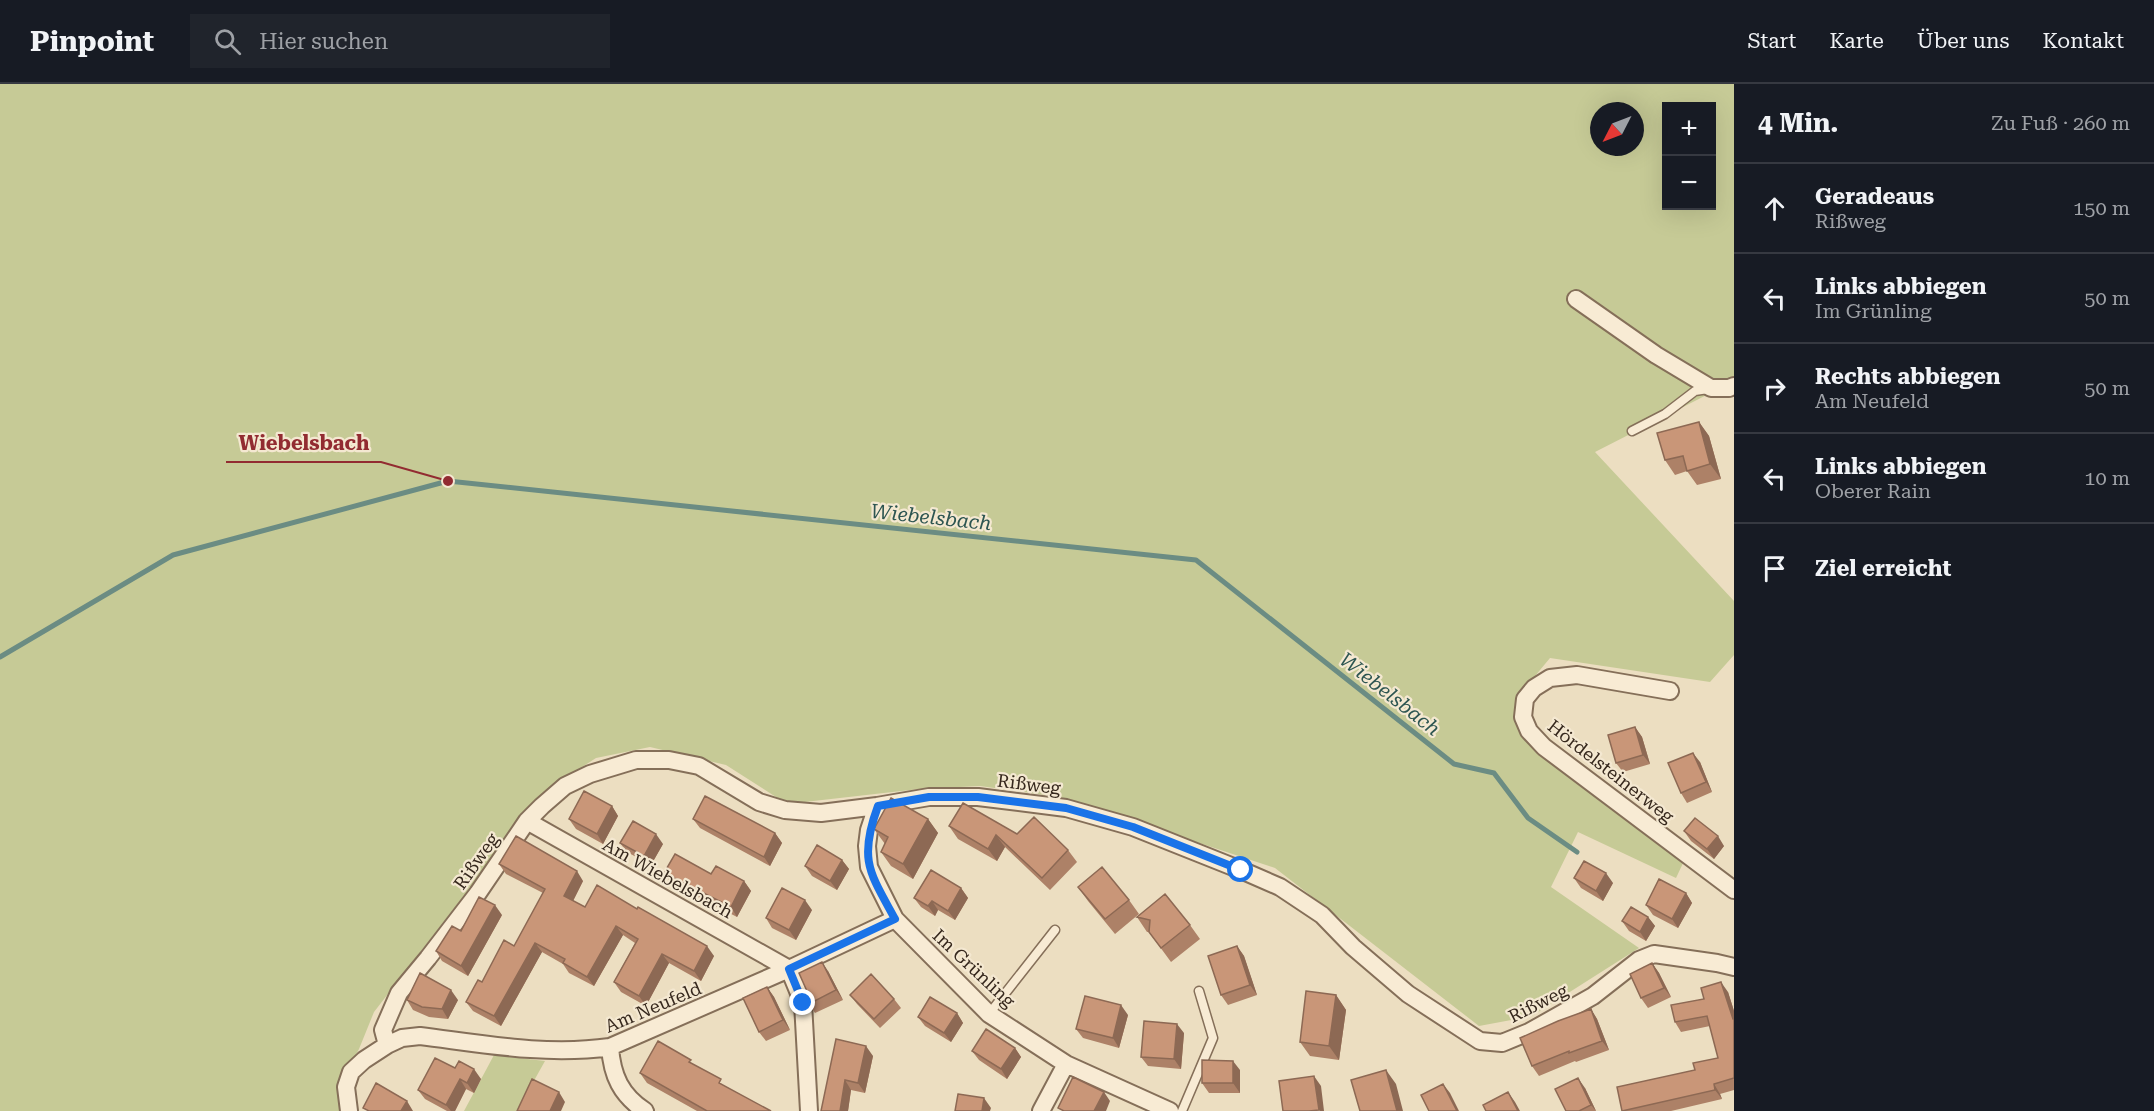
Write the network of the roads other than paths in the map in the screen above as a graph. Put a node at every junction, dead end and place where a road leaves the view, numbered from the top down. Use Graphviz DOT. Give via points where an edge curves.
graph roads {
  1 [pos="1576,299"];
  2 [pos="1734,386"];
  3 [pos="1711,388"];
  4 [pos="1632,431"];
  5 [pos="1670,691"];
  6 [pos="878,806"];
  7 [pos="527,821"];
  8 [pos="1734,890"];
  9 [pos="895,919"];
  10 [pos="1055,930"];
  11 [pos="1734,967"];
  12 [pos="789,969"];
  13 [pos="1199,992"];
  14 [pos="989,1014"];
  15 [pos="387,1045"];
  16 [pos="610,1047"];
  17 [pos="1066,1064"];
  18 [pos="349,1111"];
  19 [pos="645,1111"];
  20 [pos="809,1111"];
  21 [pos="1041,1111"];
  22 [pos="1170,1111"];
  23 [pos="1182,1111"];
  1 -- 3 [label="street"];
  2 -- 3 [label="street"];
  3 -- 4 [label="lane" via="1695,392"];
  5 -- 8 [label="street, Hördelsteinerweg" via="1577,675 1550,678 1525,699 1523,717 1529,731 1544,747"];
  6 -- 7 [label="street, Rißweg" via="821,813 785,810 759,802 699,766 669,760 636,760 566,786"];
  6 -- 9 [label="street, Im Grünling" via="869,830 869,867"];
  6 -- 11 [label="street, Rißweg" via="929,797 978,797 1066,808 1133,827 1280,887 1322,915 1408,994 1480,1041 1502,1043 1529,1032 1593,996 1639,960 1654,954"];
  7 -- 12 [label="street, Am Wiebelsbach"];
  7 -- 15 [label="street, Rißweg" via="471,902 399,993 383,1030"];
  9 -- 12 [label="street, Am Neufeld"];
  9 -- 14 [label="street, Im Grünling"];
  10 -- 14 [label="lane"];
  12 -- 16 [label="street, Am Neufeld"];
  12 -- 20 [label="street" via="803,1003"];
  13 -- 23 [label="lane" via="1213,1038"];
  14 -- 17 [label="street, Im Grünling"];
  15 -- 16 [label="street, Am Neufeld" via="420,1035 539,1051"];
  15 -- 18 [label="street, Am Neufeld" via="351,1072 346,1087"];
  16 -- 19 [label="street" via="615,1079 624,1094"];
  17 -- 21 [label="street"];
  17 -- 22 [label="street, Im Grünling"];
}
